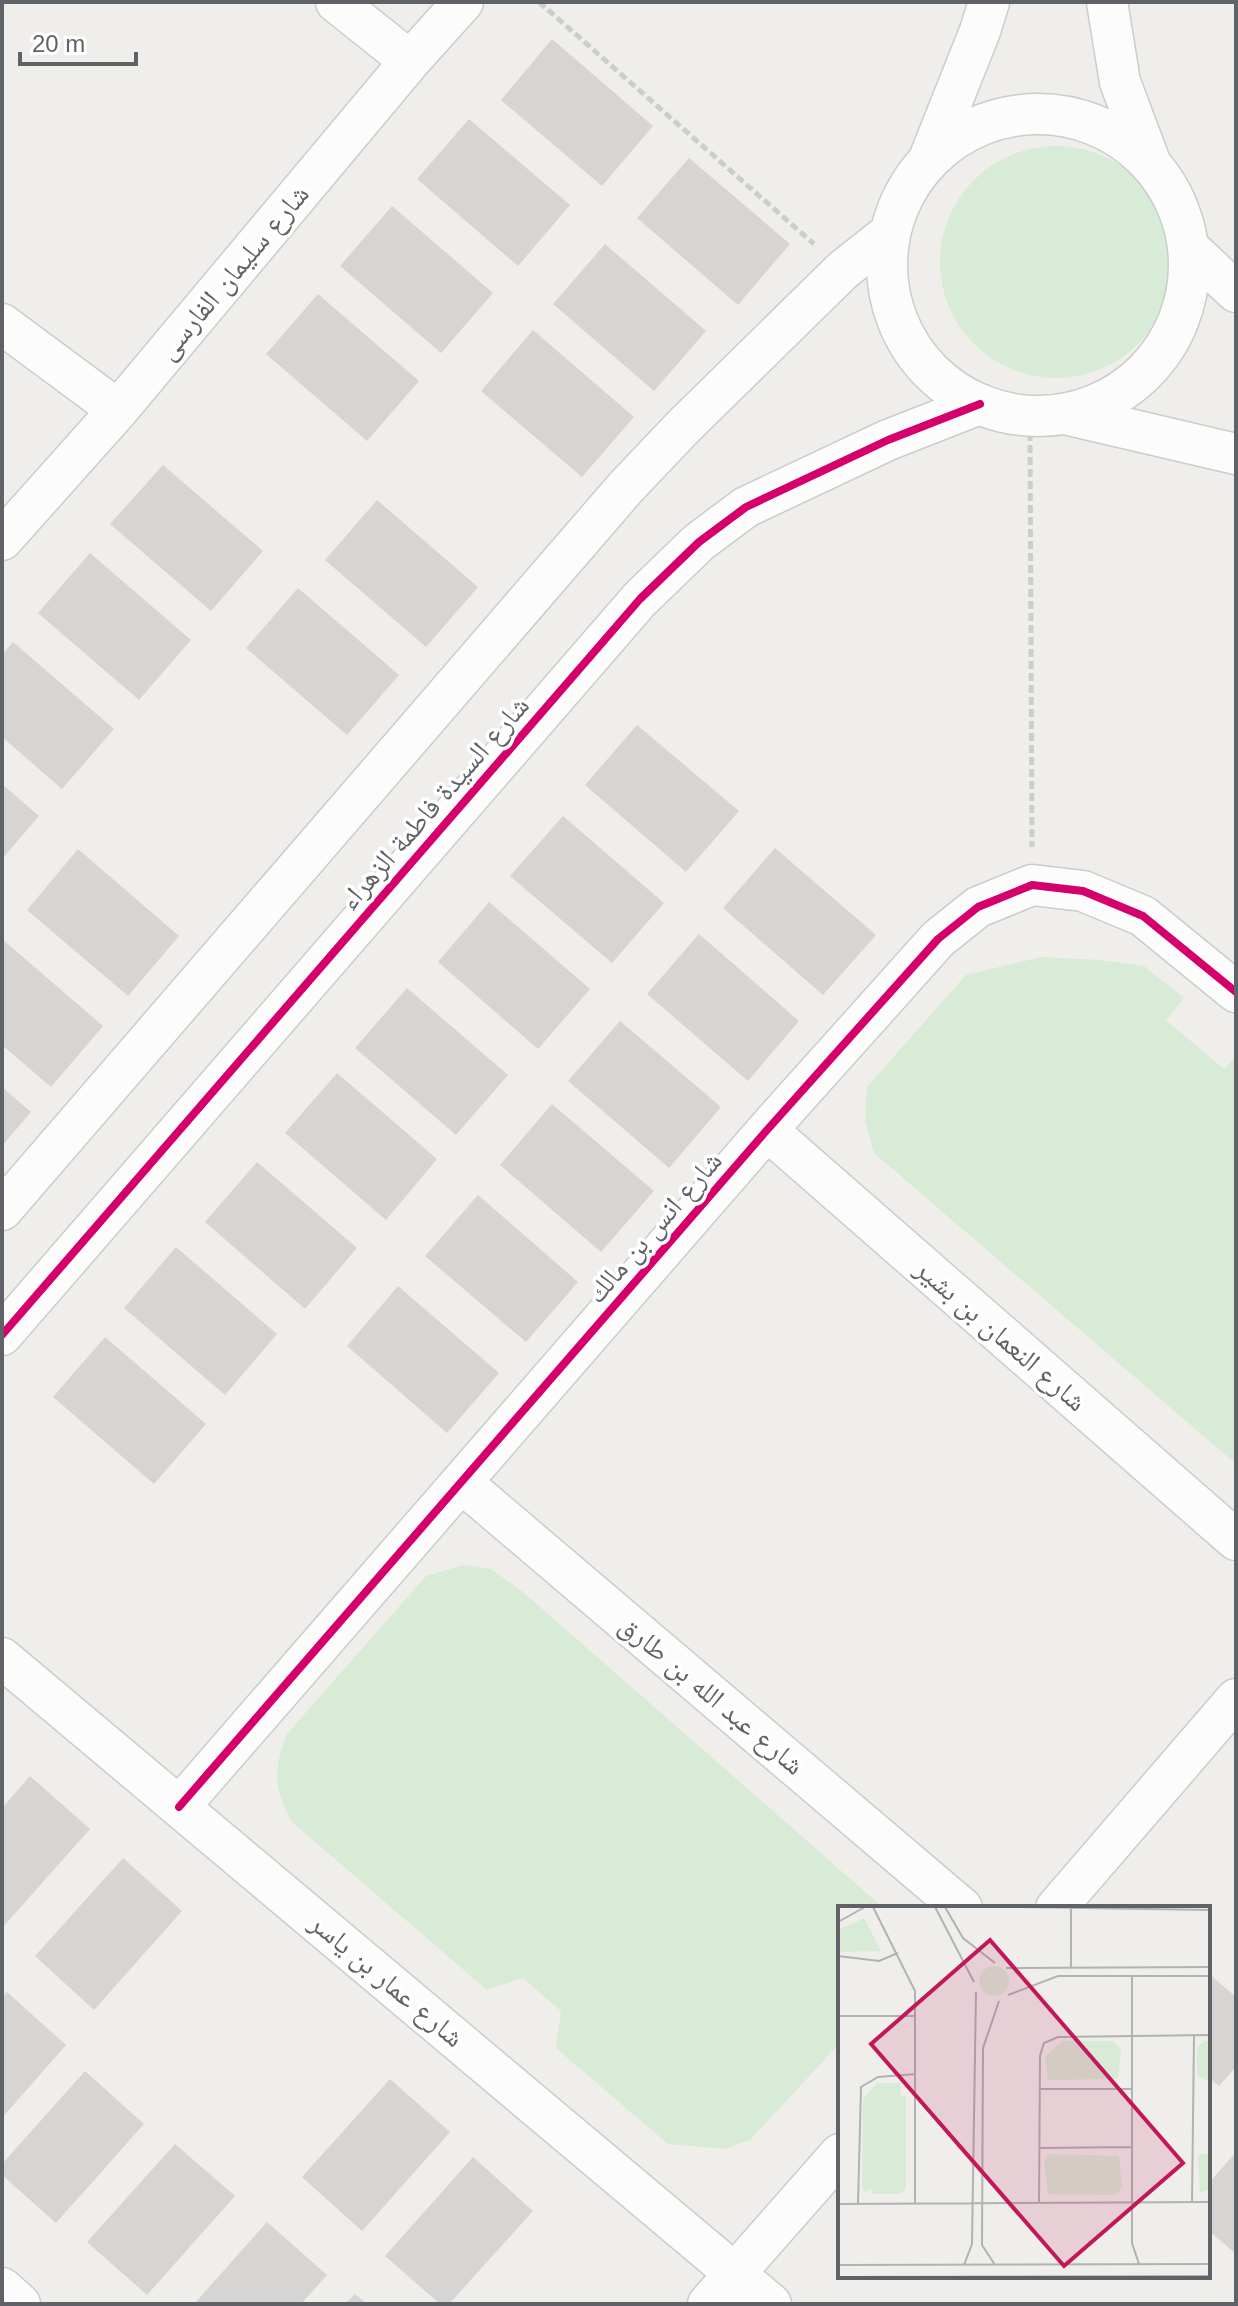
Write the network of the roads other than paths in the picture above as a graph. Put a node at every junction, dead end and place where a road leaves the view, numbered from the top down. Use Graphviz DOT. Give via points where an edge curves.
graph roads {
  1 [pos="336,2"];
  2 [pos="463,2"];
  3 [pos="989,2"];
  4 [pos="1107,2"];
  5 [pos="410,61"];
  6 [pos="929,160"];
  7 [pos="1150,162"];
  8 [pos="890,233"];
  9 [pos="1189,248"];
  10 [pos="1236,292"];
  11 [pos="2,324"];
  12 [pos="980,404"];
  13 [pos="118,410"];
  14 [pos="1048,415"];
  15 [pos="1236,454"];
  16 [pos="2,540"];
  17 [pos="1236,992"];
  18 [pos="767,1130"];
  19 [pos="2,1210"];
  20 [pos="2,1335"];
  21 [pos="462,1483"];
  22 [pos="1236,1540"];
  23 [pos="2,1658"];
  24 [pos="1236,1699"];
  25 [pos="179,1807"];
  26 [pos="960,1906"];
  27 [pos="1058,1906"];
  28 [pos="838,2156"];
  29 [pos="736,2272"];
  30 [pos="2,2288"];
  31 [pos="20,2304"];
  32 [pos="708,2304"];
  33 [pos="771,2304"];
  1 -- 5 [label="street"];
  2 -- 5 [label="street, شارع سليمان الفارسى"];
  3 -- 6 [label="street"];
  4 -- 7 [label="street" via="1120,82"];
  5 -- 13 [label="street, شارع سليمان الفارسى"];
  6 -- 7 [label="street" via="961,134 999,118 1040,113 1080,119 1118,136"];
  6 -- 8 [label="street" via="904,194"];
  7 -- 9 [label="street" via="1177,202"];
  8 -- 12 [label="street" via="892,303 905,335 941,379"];
  8 -- 19 [label="street" via="843,270 626,487"];
  9 -- 10 [label="street"];
  9 -- 14 [label="street" via="1188,294 1173,336 1145,373 1109,399"];
  11 -- 13 [label="street"];
  12 -- 14 [label="street"];
  12 -- 20 [label="street, شارع السيدة فاطمة الزهراء" via="814,473 746,507 699,542 640,599"];
  13 -- 16 [label="street, شارع سليمان الفارسى"];
  14 -- 15 [label="street"];
  17 -- 18 [label="street, شارع انس بن مالك" via="1143,916 1083,891 1032,885 978,907 938,939"];
  18 -- 21 [label="street, شارع انس بن مالك"];
  18 -- 22 [label="street, شارع النعمان بن بشير"];
  21 -- 25 [label="street, شارع انس بن مالك"];
  21 -- 26 [label="street, شارع عبد الله بن طارق"];
  23 -- 25 [label="street, شارع عمار بن ياسر"];
  24 -- 27 [label="street"];
  25 -- 29 [label="street, شارع عمار بن ياسر"];
  28 -- 29 [label="street"];
  29 -- 32 [label="street"];
  29 -- 33 [label="street, شارع عمار بن ياسر"];
  30 -- 31 [label="street"];
}
